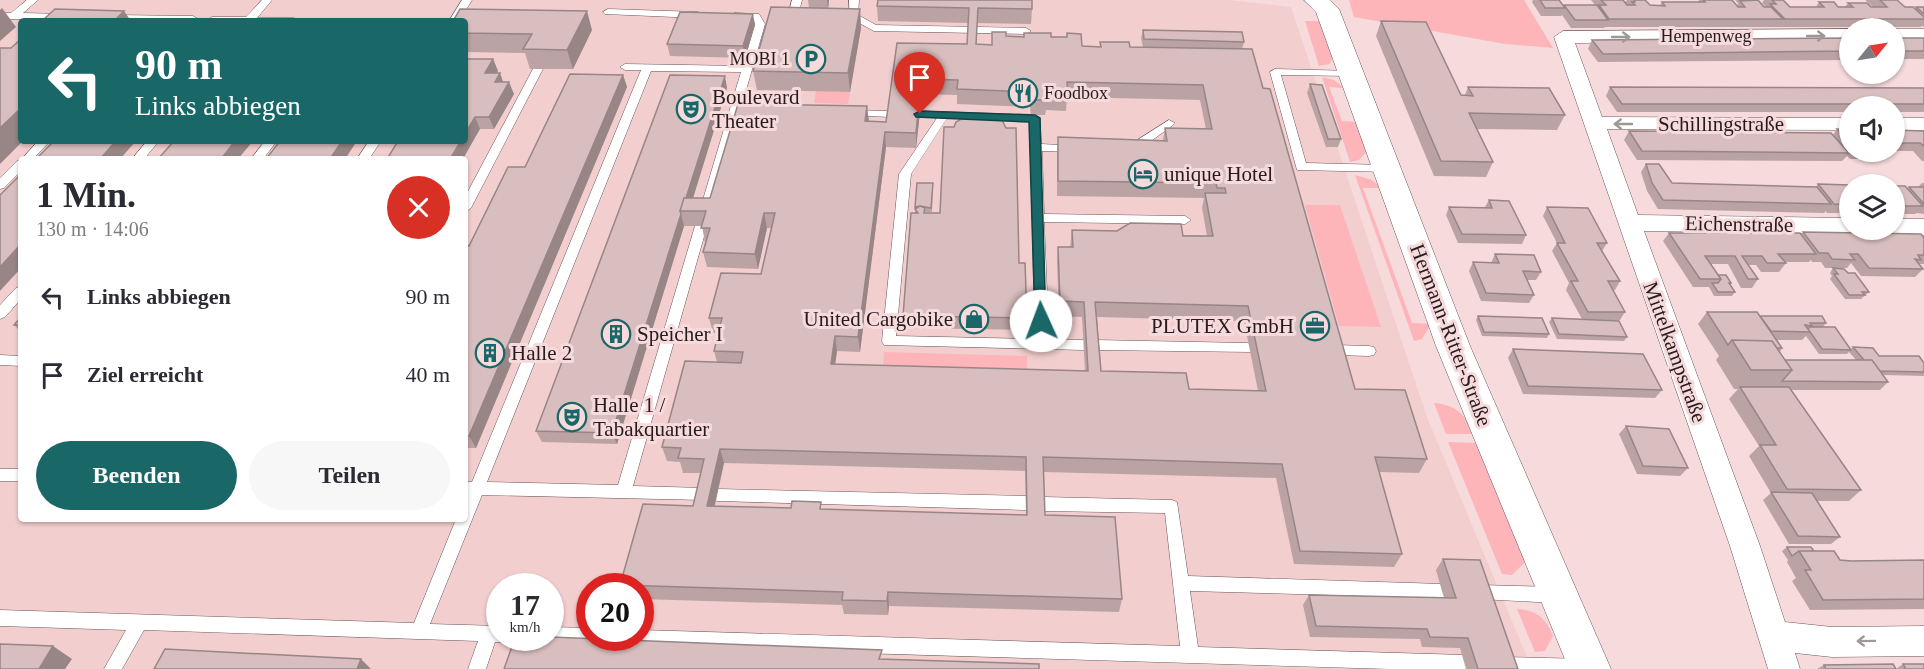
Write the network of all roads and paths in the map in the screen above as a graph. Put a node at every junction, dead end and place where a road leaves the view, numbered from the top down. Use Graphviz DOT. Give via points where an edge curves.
graph roads {
  1 [pos="33,0"];
  2 [pos="267,0"];
  3 [pos="467,0"];
  4 [pos="797,0"];
  5 [pos="854,0"];
  6 [pos="1316,0"];
  7 [pos="608,12"];
  8 [pos="712,15"];
  9 [pos="0,16"];
  10 [pos="14,16"];
  11 [pos="724,16"];
  12 [pos="72,17"];
  13 [pos="35,18"];
  14 [pos="59,18"];
  15 [pos="251,18"];
  16 [pos="456,18"];
  17 [pos="791,26"];
  18 [pos="1026,31"];
  19 [pos="1839,35"];
  20 [pos="1905,35"];
  21 [pos="1924,35"];
  22 [pos="1563,37"];
  23 [pos="540,65"];
  24 [pos="625,67"];
  25 [pos="647,68"];
  26 [pos="746,69"];
  27 [pos="1352,73"];
  28 [pos="841,112"];
  29 [pos="890,114"];
  30 [pos="920,114"];
  31 [pos="944,115"];
  32 [pos="1169,123"];
  33 [pos="1593,123"];
  34 [pos="1839,124"];
  35 [pos="1905,124"];
  36 [pos="1924,124"];
  37 [pos="41,144"];
  38 [pos="150,144"];
  39 [pos="269,144"];
  40 [pos="1036,147"];
  41 [pos="1090,148"];
  42 [pos="1122,149"];
  43 [pos="29,156"];
  44 [pos="140,156"];
  45 [pos="259,156"];
  46 [pos="18,167"];
  47 [pos="1387,169"];
  48 [pos="0,185"];
  49 [pos="468,202"];
  50 [pos="1038,218"];
  51 [pos="1185,220"];
  52 [pos="1628,223"];
  53 [pos="1839,226"];
  54 [pos="1905,226"];
  55 [pos="1924,227"];
  56 [pos="18,294"];
  57 [pos="0,315"];
  58 [pos="1042,344"];
  59 [pos="1247,348"];
  60 [pos="1335,350"];
  61 [pos="1369,351"];
  62 [pos="0,360"];
  63 [pos="18,361"];
  64 [pos="0,475"];
  65 [pos="18,475"];
  66 [pos="471,488"];
  67 [pos="624,492"];
  68 [pos="468,503"];
  69 [pos="1026,503"];
  70 [pos="1043,504"];
  71 [pos="463,522"];
  72 [pos="1181,584"];
  73 [pos="1442,591"];
  74 [pos="1480,592"];
  75 [pos="1557,595"];
  76 [pos="0,618"];
  77 [pos="140,622"];
  78 [pos="419,631"];
  79 [pos="486,633"];
  80 [pos="1775,636"];
  81 [pos="654,639"];
  82 [pos="1924,641"];
  83 [pos="486,651"];
  84 [pos="1190,655"];
  85 [pos="1465,663"];
  86 [pos="1504,665"];
  87 [pos="1590,668"];
  88 [pos="113,669"];
  89 [pos="477,669"];
  90 [pos="1784,669"];
  1 -- 10 [label="lane"];
  2 -- 15 [label="lane"];
  3 -- 16 [label="lane"];
  4 -- 17 [label="lane"];
  5 -- 18 [label="lane" via="852,16 874,28"];
  6 -- 27 [label="street, Hermann-Ritter-Straße" via="1327,9"];
  7 -- 8 [label="lane"];
  9 -- 10 [label="lane"];
  10 -- 13 [label="lane"];
  11 -- 26 [label="lane" via="756,16 760,24"];
  12 -- 14 [label="lane"];
  22 -- 19 [label="street, Hempenweg, one-way"];
  20 -- 21 [label="street"];
  22 -- 33 [label="street, Mittelkampstraße"];
  23 -- 49 [label="lane"];
  24 -- 25 [label="lane"];
  25 -- 26 [label="lane"];
  25 -- 66 [label="lane"];
  26 -- 67 [label="lane" via="740,110 703,220"];
  27 -- 47 [label="street, Hermann-Ritter-Straße"];
  27 -- 47 [label="lane" via="1275,72 1301,167"];
  28 -- 29 [label="lane"];
  30 -- 31 [label="lane"];
  31 -- 40 [label="lane" via="1035,118"];
  31 -- 58 [label="lane" via="905,174 889,341"];
  32 -- 42 [label="lane" via="1133,149"];
  34 -- 33 [label="street, Schillingstraße, one-way"];
  33 -- 52 [label="street, Mittelkampstraße"];
  35 -- 36 [label="street"];
  37 -- 43 [label="lane"];
  38 -- 44 [label="lane"];
  39 -- 45 [label="lane"];
  40 -- 41 [label="lane"];
  40 -- 50 [label="lane"];
  46 -- 48 [label="lane"];
  47 -- 75 [label="street, Hermann-Ritter-Straße" via="1453,346"];
  50 -- 51 [label="lane"];
  50 -- 58 [label="lane"];
  52 -- 53 [label="street, Eichenstraße"];
  52 -- 80 [label="street, Mittelkampstraße"];
  54 -- 55 [label="street"];
  56 -- 57 [label="lane"];
  58 -- 59 [label="lane"];
  60 -- 61 [label="lane"];
  62 -- 63 [label="lane"];
  64 -- 65 [label="lane"];
  66 -- 67 [label="lane"];
  66 -- 68 [label="lane"];
  67 -- 69 [label="lane"];
  70 -- 72 [label="lane" via="1172,507"];
  71 -- 78 [label="lane"];
  72 -- 73 [label="lane"];
  72 -- 84 [label="lane"];
  74 -- 75 [label="lane"];
  75 -- 87 [label="street, Hermann-Ritter-Straße"];
  76 -- 77 [label="lane"];
  77 -- 78 [label="lane"];
  77 -- 88 [label="lane"];
  78 -- 79 [label="lane"];
  82 -- 80 [label="street, one-way" via="1832,642"];
  80 -- 90 [label="street, Mittelkampstraße"];
  81 -- 84 [label="lane"];
  83 -- 89 [label="lane"];
  84 -- 85 [label="lane"];
  86 -- 87 [label="lane"];
}
